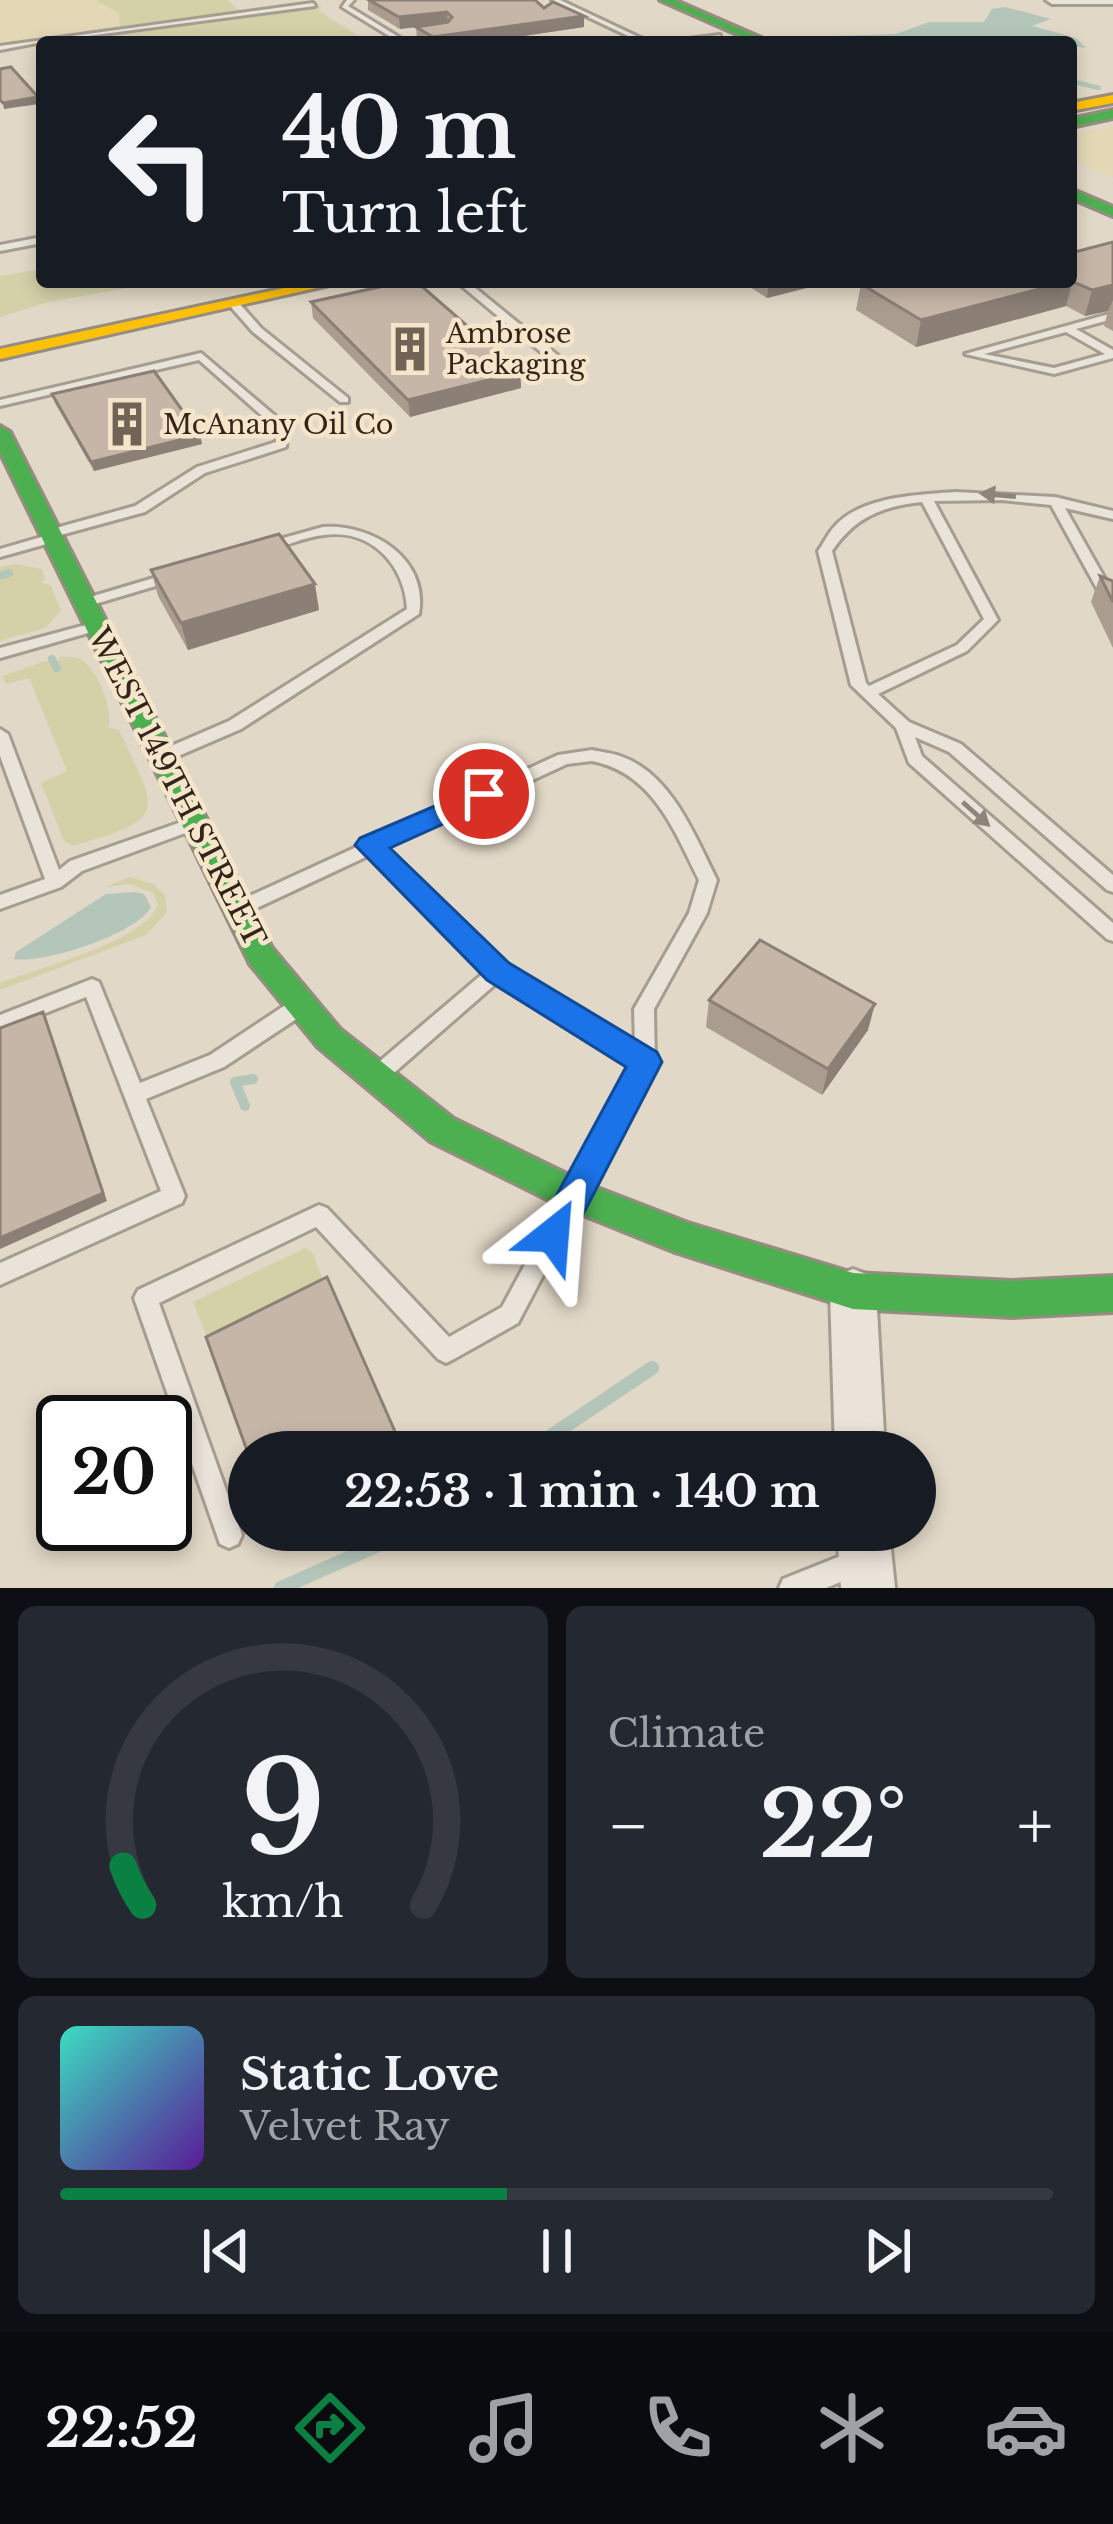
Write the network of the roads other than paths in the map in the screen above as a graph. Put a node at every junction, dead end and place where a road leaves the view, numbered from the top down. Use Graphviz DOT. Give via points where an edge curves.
graph roads {
  1 [pos="351,0"];
  2 [pos="555,0"];
  3 [pos="635,0"];
  4 [pos="665,0"];
  5 [pos="1052,0"];
  6 [pos="1113,1"];
  7 [pos="313,5"];
  8 [pos="587,15"];
  9 [pos="566,17"];
  10 [pos="416,33"];
  11 [pos="86,36"];
  12 [pos="395,36"];
  13 [pos="633,36"];
  14 [pos="718,36"];
  15 [pos="750,36"];
  16 [pos="36,43"];
  17 [pos="0,48"];
  18 [pos="1113,99"];
  19 [pos="1077,106"];
  20 [pos="1113,114"];
  21 [pos="1077,122"];
  22 [pos="1077,177"];
  23 [pos="1113,192"];
  24 [pos="1077,197"];
  25 [pos="1113,212"];
  26 [pos="36,241"];
  27 [pos="0,248"];
  28 [pos="283,288"];
  29 [pos="469,288"];
  30 [pos="239,293"];
  31 [pos="1113,316"];
  32 [pos="1067,328"];
  33 [pos="0,334"];
  34 [pos="0,354"];
  35 [pos="1113,354"];
  36 [pos="563,365"];
  37 [pos="344,400"];
  38 [pos="0,403"];
  39 [pos="0,432"];
  40 [pos="927,500"];
  41 [pos="1054,501"];
  42 [pos="1113,514"];
  43 [pos="51,536"];
  44 [pos="253,552"];
  45 [pos="0,553"];
  46 [pos="190,571"];
  47 [pos="1112,602"];
  48 [pos="91,615"];
  49 [pos="0,653"];
  50 [pos="868,693"];
  51 [pos="903,726"];
  52 [pos="0,734"];
  53 [pos="162,757"];
  54 [pos="194,824"];
  55 [pos="370,845"];
  56 [pos="56,882"];
  57 [pos="1113,885"];
  58 [pos="0,902"];
  59 [pos="237,909"];
  60 [pos="1113,934"];
  61 [pos="498,971"];
  62 [pos="301,1006"];
  63 [pos="0,1023"];
  64 [pos="645,1062"];
  65 [pos="376,1077"];
  66 [pos="134,1095"];
  67 [pos="574,1195"];
  68 [pos="0,1274"];
  69 [pos="853,1291"];
  70 [pos="1113,1294"];
  71 [pos="859,1431"];
  72 [pos="228,1532"];
  73 [pos="865,1559"];
  74 [pos="792,1588"];
  1 -- 12 [label="lane" via="344,6"];
  2 -- 8 [label="lane"];
  3 -- 14 [label="main road"];
  4 -- 15 [label="main road"];
  5 -- 6 [label="street"];
  7 -- 11 [label="lane"];
  8 -- 9 [label="lane"];
  8 -- 13 [label="lane"];
  10 -- 12 [label="lane"];
  16 -- 17 [label="lane"];
  18 -- 19 [label="main road"];
  20 -- 21 [label="main road"];
  22 -- 23 [label="main road"];
  24 -- 25 [label="main road"];
  26 -- 27 [label="lane"];
  28 -- 30 [label="main road"];
  29 -- 36 [label="lane"];
  30 -- 33 [label="main road"];
  30 -- 34 [label="main road"];
  30 -- 37 [label="lane" via="256,330"];
  31 -- 32 [label="lane"];
  32 -- 35 [label="lane"];
  32 -- 35 [label="lane" via="970,353 1054,371"];
  38 -- 43 [label="lane" via="201,356 283,428 282,444 272,451 201,470 140,509"];
  39 -- 43 [label="main road, WEST 149TH STREET"];
  41 -- 40 [label="lane, one-way" via="971,493"];
  40 -- 50 [label="lane" via="862,511 829,537 825,551 859,685"];
  40 -- 50 [label="lane" via="991,620 962,648"];
  41 -- 42 [label="lane"];
  41 -- 47 [label="lane"];
  43 -- 45 [label="lane"];
  43 -- 48 [label="main road, WEST 149TH STREET"];
  44 -- 53 [label="lane" via="330,530 360,534 389,548 406,569 414,611 235,725"];
  46 -- 48 [label="lane"];
  48 -- 49 [label="lane"];
  48 -- 53 [label="main road, WEST 149TH STREET"];
  50 -- 51 [label="lane"];
  51 -- 57 [label="lane" via="955,748"];
  51 -- 60 [label="lane, one-way" via="915,759"];
  52 -- 56 [label="lane"];
  53 -- 54 [label="main road, WEST 149TH STREET"];
  54 -- 56 [label="lane" via="76,866"];
  54 -- 59 [label="main road, WEST 149TH STREET"];
  55 -- 59 [label="lane"];
  55 -- 61 [label="lane"];
  55 -- 64 [label="lane" via="564,759 590,752 625,761 665,798 708,880 644,1009"];
  56 -- 58 [label="lane"];
  59 -- 62 [label="main road, WEST 149TH STREET"];
  61 -- 64 [label="lane"];
  61 -- 65 [label="lane"];
  62 -- 65 [label="main road, WEST 149TH STREET"];
  62 -- 66 [label="lane" via="217,1060"];
  63 -- 66 [label="lane" via="92,987"];
  64 -- 67 [label="lane"];
  65 -- 67 [label="main road, WEST 149TH STREET" via="442,1130"];
  66 -- 68 [label="lane" via="174,1196"];
  67 -- 69 [label="main road, WEST 149TH STREET"];
  67 -- 72 [label="lane" via="510,1315 446,1351 319,1215 146,1298"];
  69 -- 70 [label="main road, WEST 149TH STREET" via="1012,1299"];
  69 -- 71 [label="street"];
  73 -- 74 [label="lane"];
}
